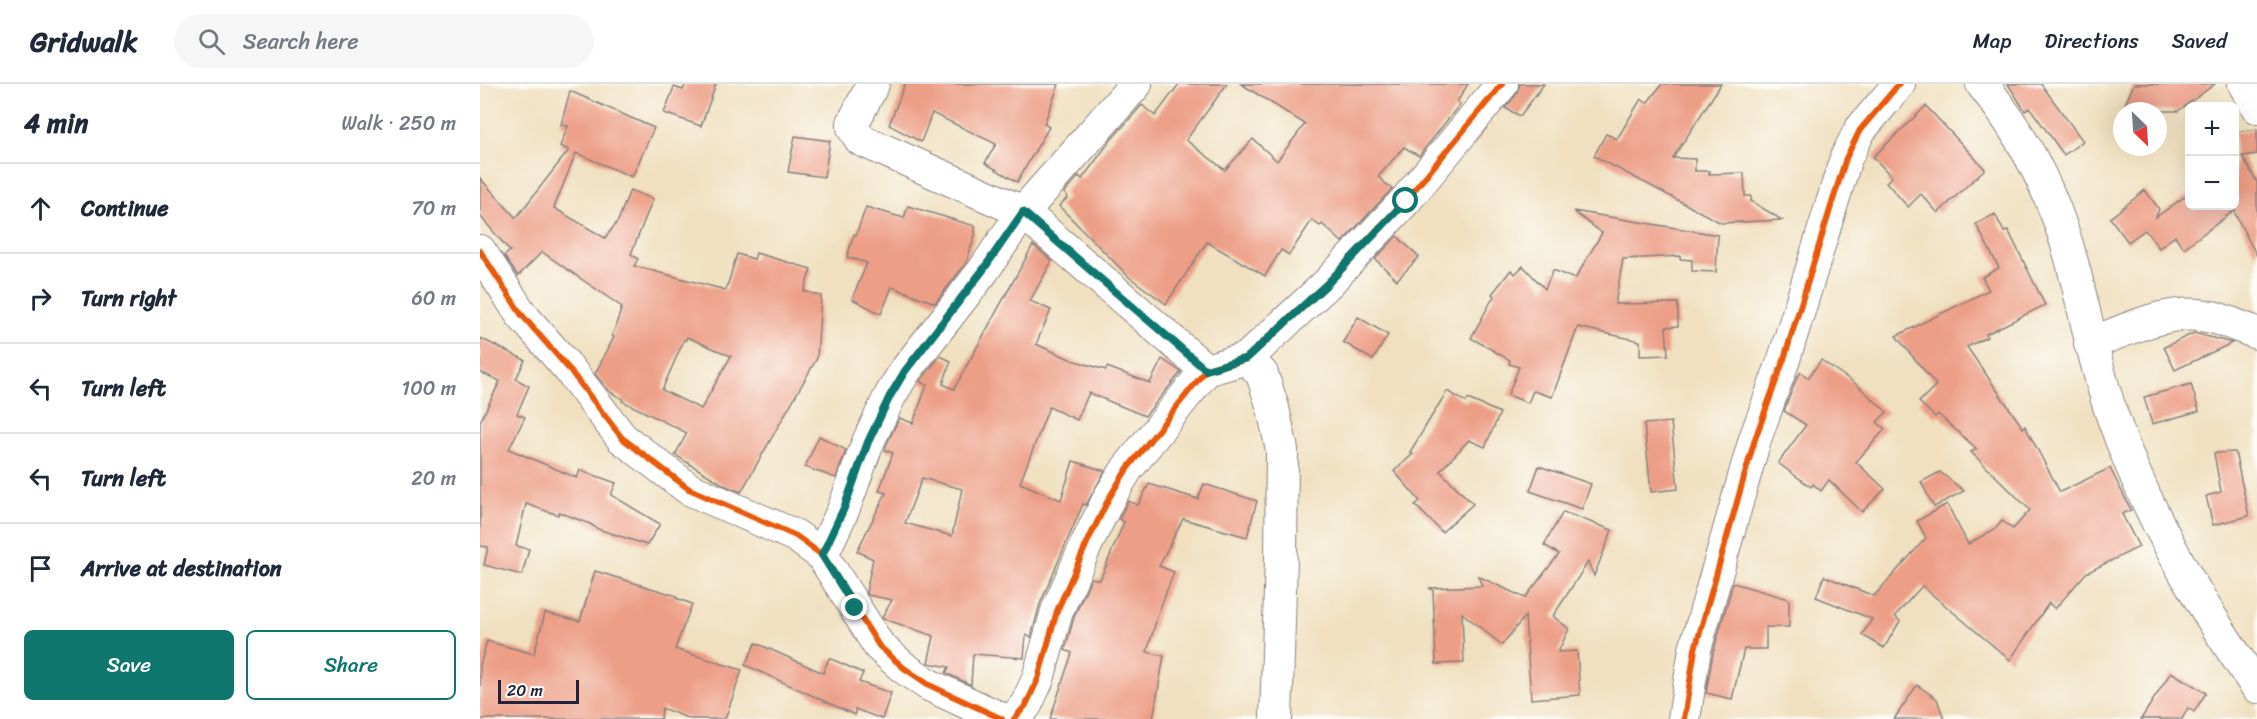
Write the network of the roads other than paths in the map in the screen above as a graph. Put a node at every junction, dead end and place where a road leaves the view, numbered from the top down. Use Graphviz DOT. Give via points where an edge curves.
graph roads {
  1 [pos="873,84"];
  2 [pos="1136,84"];
  3 [pos="1502,84"];
  4 [pos="1899,84"];
  5 [pos="1982,84"];
  6 [pos="2244,84"];
  7 [pos="2257,107"];
  8 [pos="1023,212"];
  9 [pos="480,251"];
  10 [pos="2257,333"];
  11 [pos="2090,344"];
  12 [pos="1247,358"];
  13 [pos="1206,370"];
  14 [pos="822,555"];
  15 [pos="2257,687"];
  16 [pos="1002,719"];
  17 [pos="1014,719"];
  18 [pos="1276,719"];
  19 [pos="1684,719"];
  1 -- 8 [label="street" via="853,123 861,140"];
  2 -- 8 [label="street"];
  3 -- 12 [label="street" via="1406,201 1327,284"];
  4 -- 19 [label="street" via="1860,130 1831,202 1752,450 1695,649"];
  5 -- 11 [label="street" via="2038,170 2073,265"];
  6 -- 7 [label="street"];
  8 -- 13 [label="street"];
  8 -- 14 [label="street" via="890,396"];
  9 -- 14 [label="street" via="521,314 622,438 689,489 795,536"];
  10 -- 11 [label="street" via="2211,317 2175,315 2148,321"];
  11 -- 15 [label="street" via="2112,416 2155,520 2184,574"];
  12 -- 13 [label="street"];
  12 -- 18 [label="street" via="1262,374 1282,450"];
  13 -- 17 [label="street" via="1127,469 1109,498 1058,611 1038,679 1026,705"];
  14 -- 16 [label="street" via="879,646 929,685"];
}
